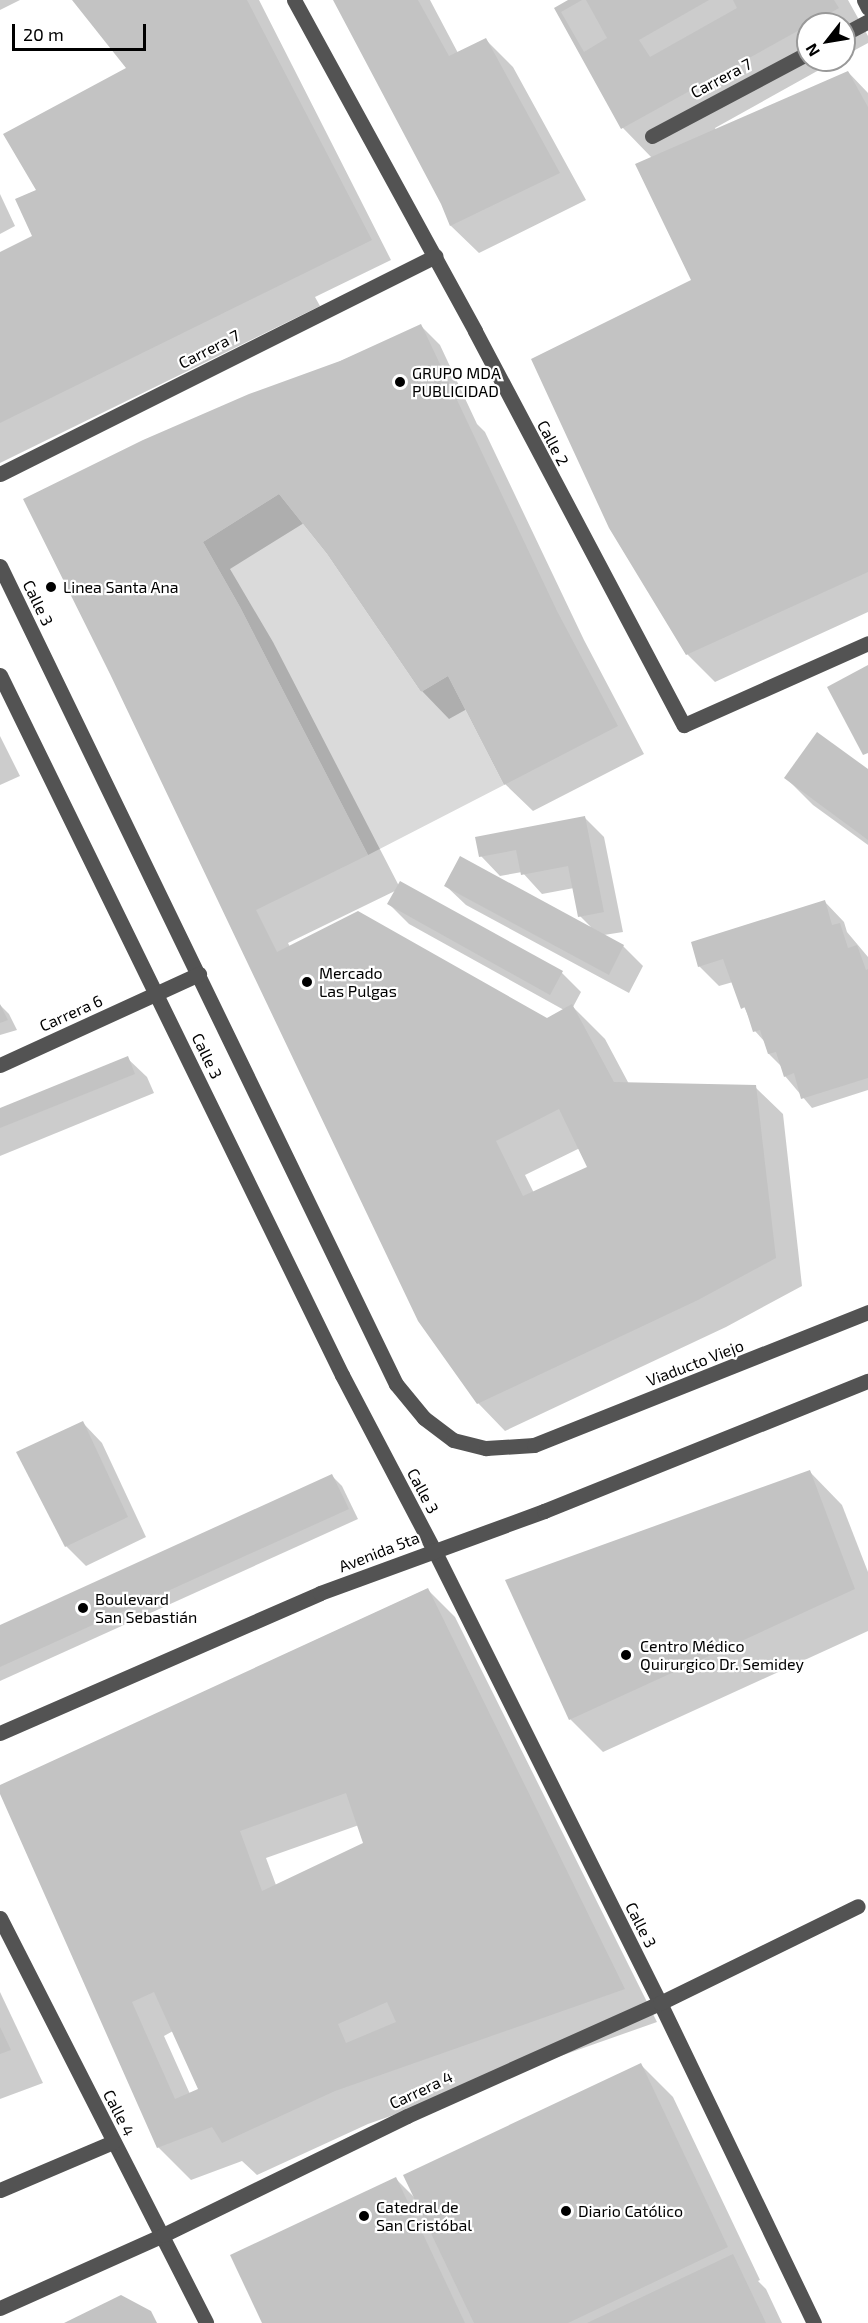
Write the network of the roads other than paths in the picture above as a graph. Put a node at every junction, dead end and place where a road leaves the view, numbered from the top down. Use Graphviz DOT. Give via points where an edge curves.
graph roads {
  1 [pos="294,0"];
  2 [pos="864,0"];
  3 [pos="868,8"];
  4 [pos="796,59"];
  5 [pos="652,136"];
  6 [pos="435,256"];
  7 [pos="0,474"];
  8 [pos="0,566"];
  9 [pos="868,643"];
  10 [pos="0,675"];
  11 [pos="199,974"];
  12 [pos="157,994"];
  13 [pos="0,1065"];
  14 [pos="868,1312"];
  15 [pos="868,1381"];
  16 [pos="534,1445"];
  17 [pos="434,1550"];
  18 [pos="0,1733"];
  19 [pos="858,1906"];
  20 [pos="0,1918"];
  21 [pos="660,2003"];
  22 [pos="113,2142"];
  23 [pos="0,2190"];
  24 [pos="163,2235"];
  25 [pos="0,2308"];
  26 [pos="206,2323"];
  27 [pos="814,2323"];
  1 -- 6 [label="street, Calle 2"];
  2 -- 3 [label="street"];
  4 -- 5 [label="street, Carrera 7"];
  6 -- 7 [label="street, Carrera 7"];
  6 -- 9 [label="street, Calle 2" via="684,725"];
  8 -- 11 [label="street, Calle 3"];
  10 -- 12 [label="street, Calle 3"];
  11 -- 12 [label="street, Carrera 6"];
  11 -- 16 [label="street, Calle 3" via="396,1384 424,1418 453,1440 486,1448"];
  12 -- 13 [label="street, Carrera 6"];
  12 -- 17 [label="street, Calle 3" via="342,1375"];
  14 -- 16 [label="street, Viaducto Viejo"];
  15 -- 17 [label="street, Avenida 5ta" via="544,1511"];
  17 -- 18 [label="street, Avenida 5ta" via="320,1593"];
  17 -- 21 [label="street, Calle 3"];
  19 -- 21 [label="street, Carrera 4"];
  20 -- 22 [label="street, Calle 4"];
  21 -- 24 [label="street, Carrera 4" via="407,2116"];
  21 -- 27 [label="street, Calle 3"];
  22 -- 23 [label="street"];
  22 -- 24 [label="street, Calle 4"];
  24 -- 25 [label="street, Carrera 4"];
  24 -- 26 [label="street, Calle 4"];
}
